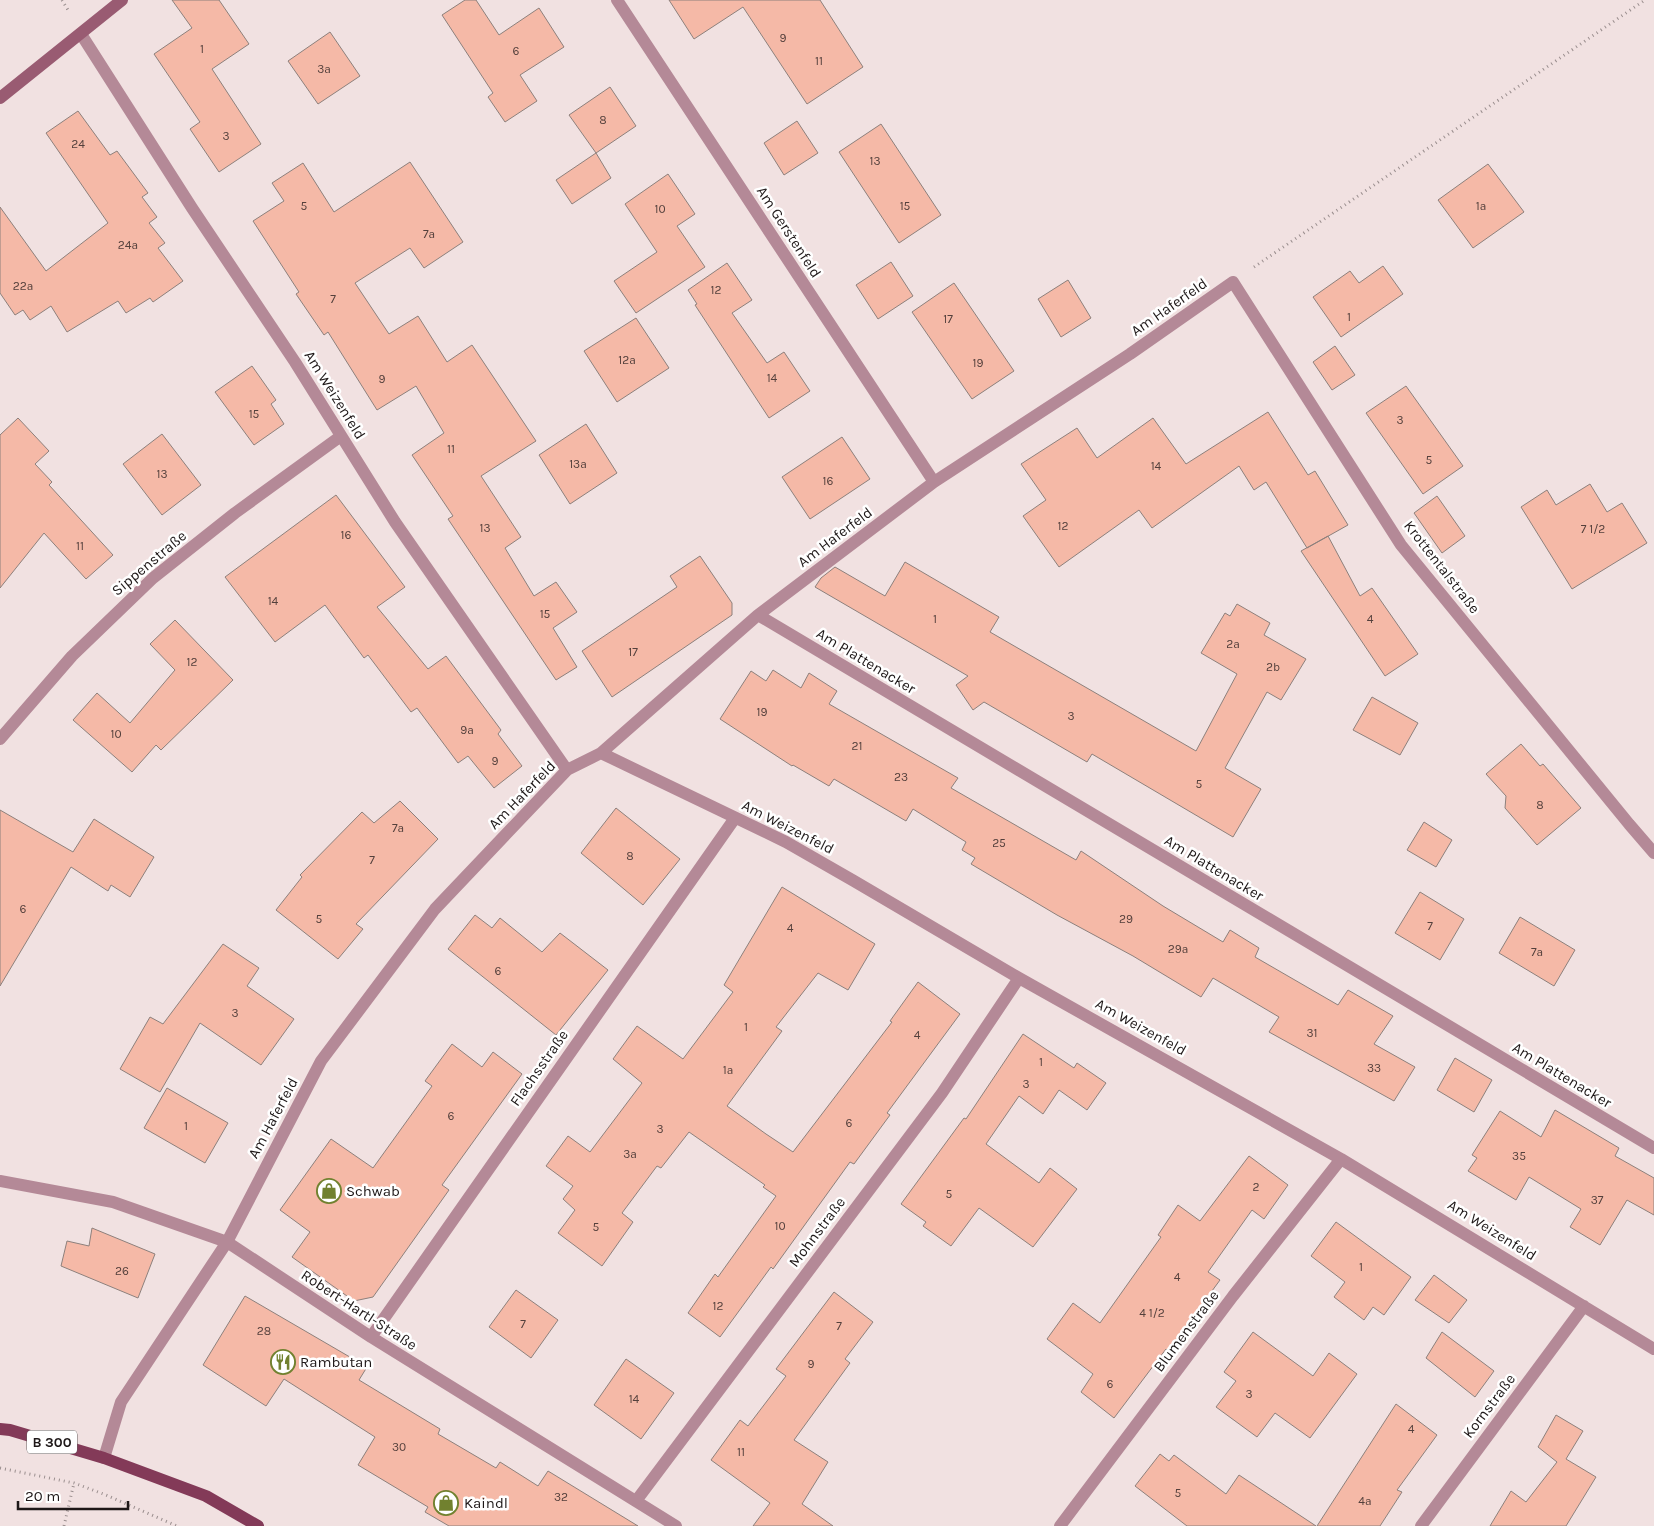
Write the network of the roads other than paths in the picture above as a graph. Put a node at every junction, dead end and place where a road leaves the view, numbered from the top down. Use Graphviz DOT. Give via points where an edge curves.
graph roads {
  1 [pos="122,0"];
  2 [pos="617,0"];
  3 [pos="82,34"];
  4 [pos="0,98"];
  5 [pos="1233,282"];
  6 [pos="341,436"];
  7 [pos="934,482"];
  8 [pos="758,615"];
  9 [pos="0,739"];
  10 [pos="601,753"];
  11 [pos="567,770"];
  12 [pos="735,818"];
  13 [pos="1654,853"];
  14 [pos="1019,978"];
  15 [pos="1654,1148"];
  16 [pos="1341,1159"];
  17 [pos="0,1181"];
  18 [pos="227,1242"];
  19 [pos="1584,1306"];
  20 [pos="371,1337"];
  21 [pos="1654,1348"];
  22 [pos="0,1429"];
  23 [pos="104,1458"];
  24 [pos="636,1501"];
  25 [pos="258,1526"];
  26 [pos="676,1526"];
  27 [pos="1060,1526"];
  28 [pos="1421,1526"];
  1 -- 3 [label="main road"];
  2 -- 7 [label="street, Am Gerstenfeld"];
  3 -- 4 [label="main road"];
  3 -- 6 [label="street, Am Weizenfeld"];
  5 -- 7 [label="street, Am Haferfeld" via="1130,354"];
  5 -- 13 [label="street, Krottentalstraße" via="1401,545"];
  6 -- 9 [label="street, Sippenstraße" via="153,578 72,656"];
  6 -- 11 [label="street, Am Weizenfeld" via="395,522"];
  7 -- 8 [label="street, Am Haferfeld"];
  8 -- 10 [label="street, Am Haferfeld"];
  8 -- 15 [label="street, Am Plattenacker"];
  10 -- 11 [label="street, Am Haferfeld"];
  10 -- 12 [label="street, Am Weizenfeld"];
  11 -- 18 [label="street, Am Haferfeld" via="435,908 321,1061"];
  12 -- 14 [label="street, Am Weizenfeld" via="906,910"];
  12 -- 20 [label="street, Flachsstraße"];
  14 -- 16 [label="street, Am Weizenfeld"];
  14 -- 24 [label="street, Mohnstraße" via="942,1092"];
  16 -- 19 [label="street, Am Weizenfeld"];
  16 -- 27 [label="street, Blumenstraße"];
  17 -- 18 [label="street, Robert-Hartl-Straße" via="113,1202"];
  18 -- 20 [label="street, Robert-Hartl-Straße"];
  18 -- 23 [label="street, Am Haferfeld" via="121,1402"];
  19 -- 21 [label="street, Am Weizenfeld"];
  19 -- 28 [label="street, Kornstraße"];
  20 -- 24 [label="street, Robert-Hartl-Straße"];
  22 -- 23 [label="main road, B 300"];
  23 -- 25 [label="main road, B 300" via="206,1496"];
  24 -- 26 [label="street, Robert-Hartl-Straße"];
}
